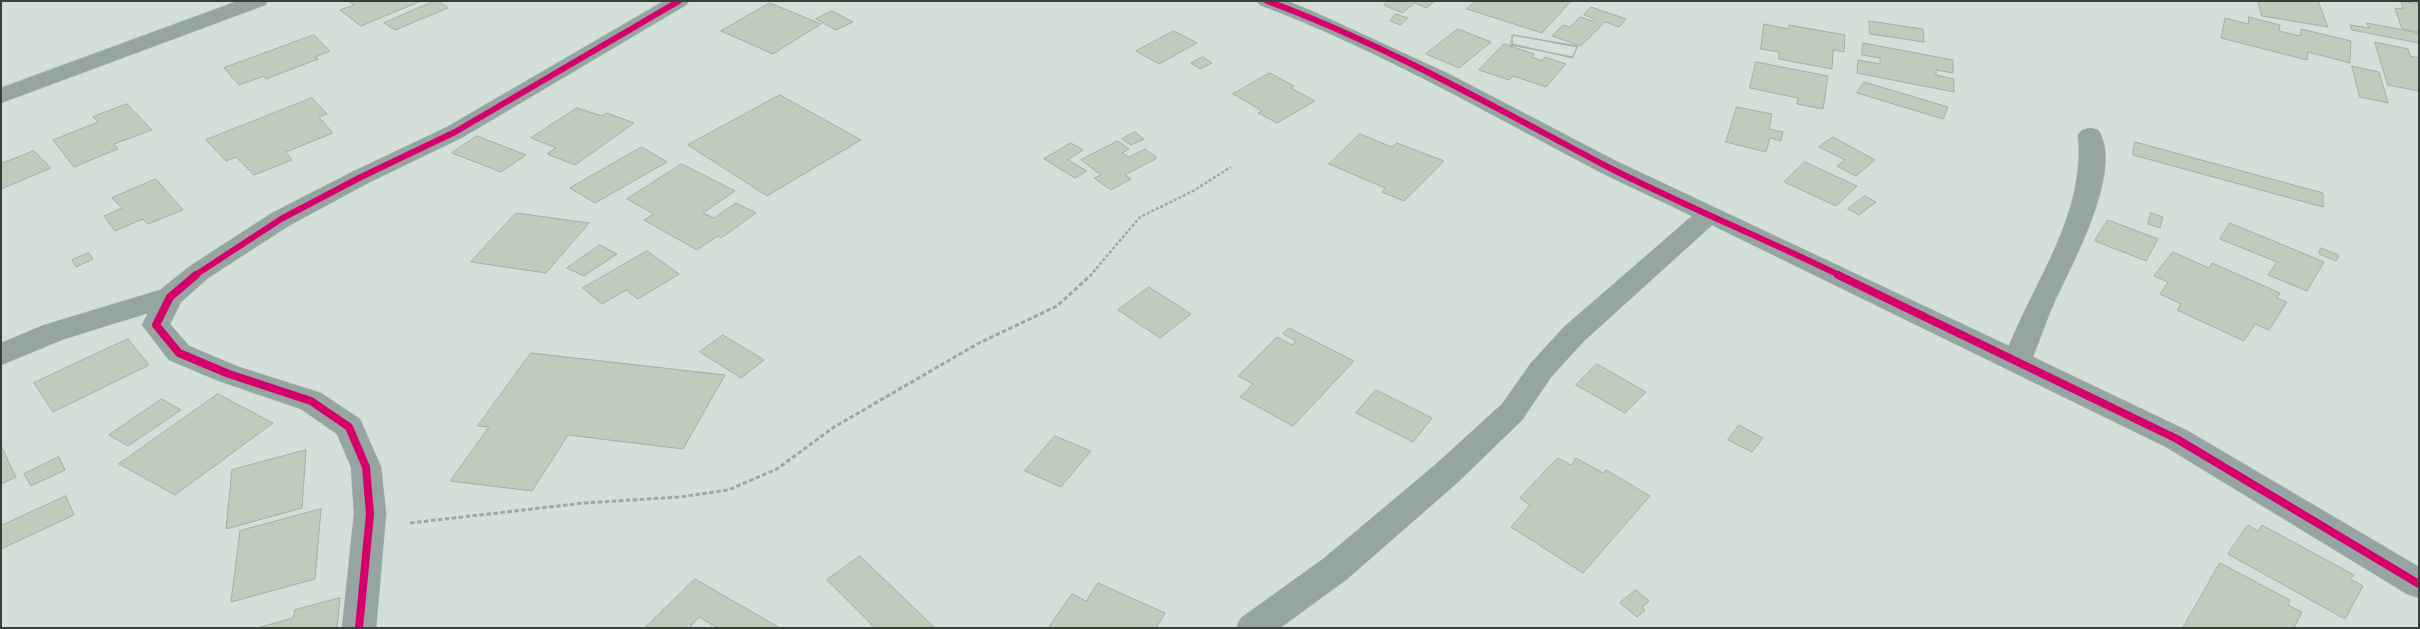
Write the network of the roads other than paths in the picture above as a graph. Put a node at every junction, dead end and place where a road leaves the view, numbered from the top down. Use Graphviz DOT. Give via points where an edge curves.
graph roads {
  1 [pos="258,1"];
  2 [pos="679,1"];
  3 [pos="1267,1"];
  4 [pos="1,96"];
  5 [pos="2090,135"];
  6 [pos="1708,214"];
  7 [pos="170,297"];
  8 [pos="1,355"];
  9 [pos="2016,363"];
  10 [pos="2419,584"];
  11 [pos="359,628"];
  12 [pos="1253,628"];
  1 -- 4 [label="street"];
  2 -- 7 [label="street" via="455,132 281,219 199,272"];
  3 -- 6 [label="street" via="1305,15 1443,80 1607,166"];
  5 -- 9 [label="street" via="2094,153 2080,218"];
  6 -- 9 [label="street"];
  6 -- 12 [label="street" via="1574,334 1541,370 1512,412 1446,474 1335,569"];
  7 -- 8 [label="street" via="54,332"];
  7 -- 11 [label="street" via="156,325 179,352 229,374 311,401 349,427 366,467 370,527"];
  9 -- 10 [label="street" via="2177,439"];
}
